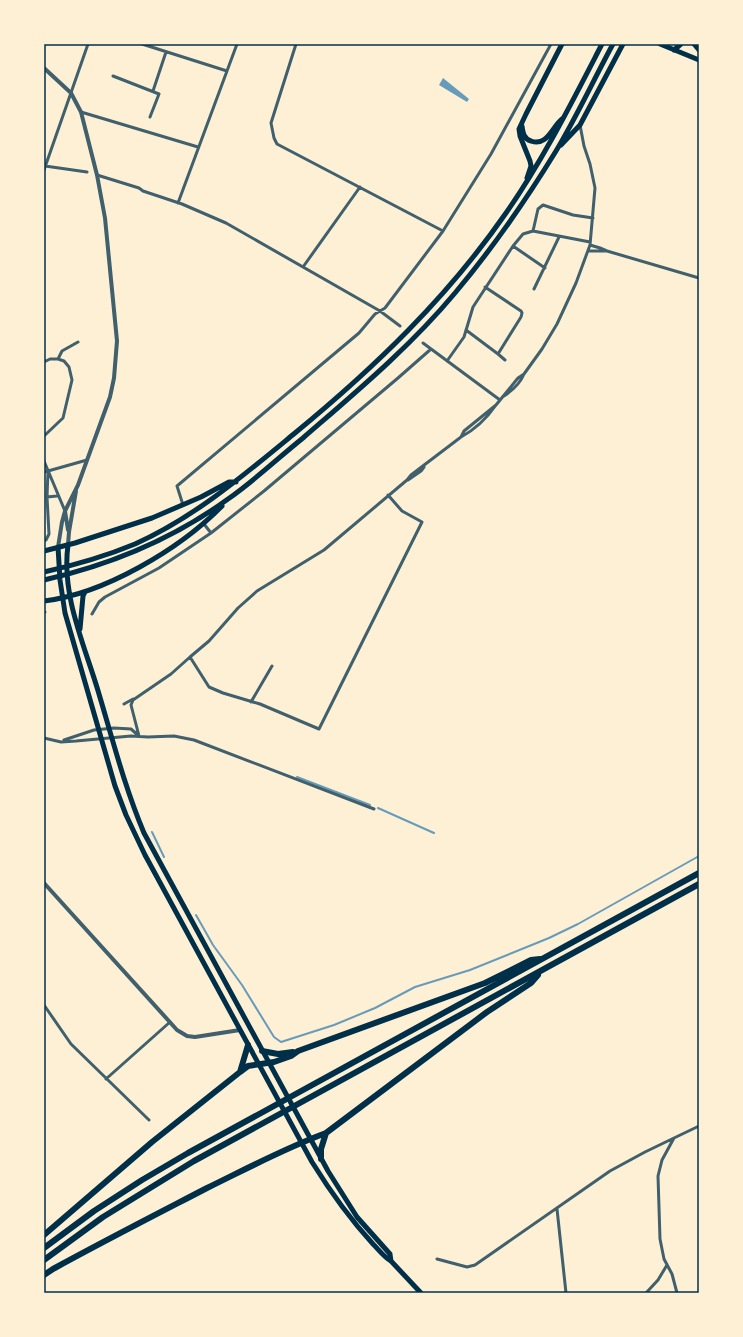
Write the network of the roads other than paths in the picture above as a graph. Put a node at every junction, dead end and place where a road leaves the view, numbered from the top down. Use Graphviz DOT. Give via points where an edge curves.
graph roads {
  1 [pos="88,44"];
  2 [pos="142,44"];
  3 [pos="237,44"];
  4 [pos="296,44"];
  5 [pos="551,44"];
  6 [pos="562,44"];
  7 [pos="602,44"];
  8 [pos="613,44"];
  9 [pos="623,44"];
  10 [pos="660,44"];
  11 [pos="681,44"];
  12 [pos="694,44"];
  13 [pos="674,50"];
  14 [pos="699,50"];
  15 [pos="166,52"];
  16 [pos="699,60"];
  17 [pos="44,68"];
  18 [pos="227,71"];
  19 [pos="113,76"];
  20 [pos="153,91"];
  21 [pos="71,93"];
  22 [pos="81,112"];
  23 [pos="150,117"];
  24 [pos="564,118"];
  25 [pos="522,123"];
  26 [pos="580,125"];
  27 [pos="198,147"];
  28 [pos="556,150"];
  29 [pos="45,166"];
  30 [pos="44,170"];
  31 [pos="88,172"];
  32 [pos="97,175"];
  33 [pos="526,183"];
  34 [pos="360,187"];
  35 [pos="178,203"];
  36 [pos="593,218"];
  37 [pos="443,231"];
  38 [pos="533,231"];
  39 [pos="559,237"];
  40 [pos="590,244"];
  41 [pos="513,246"];
  42 [pos="588,251"];
  43 [pos="607,251"];
  44 [pos="303,267"];
  45 [pos="545,268"];
  46 [pos="699,278"];
  47 [pos="485,287"];
  48 [pos="534,289"];
  49 [pos="380,311"];
  50 [pos="400,326"];
  51 [pos="466,330"];
  52 [pos="78,342"];
  53 [pos="423,343"];
  54 [pos="431,349"];
  55 [pos="498,354"];
  56 [pos="58,359"];
  57 [pos="506,360"];
  58 [pos="447,361"];
  59 [pos="44,362"];
  60 [pos="500,400"];
  61 [pos="44,436"];
  62 [pos="87,460"];
  63 [pos="44,461"];
  64 [pos="46,472"];
  65 [pos="237,481"];
  66 [pos="78,485"];
  67 [pos="388,495"];
  68 [pos="57,496"];
  69 [pos="47,497"];
  70 [pos="230,498"];
  71 [pos="183,506"];
  72 [pos="65,512"];
  73 [pos="204,524"];
  74 [pos="68,532"];
  75 [pos="211,533"];
  76 [pos="45,540"];
  77 [pos="68,548"];
  78 [pos="58,550"];
  79 [pos="44,551"];
  80 [pos="44,572"];
  81 [pos="44,580"];
  82 [pos="85,592"];
  83 [pos="70,595"];
  84 [pos="62,597"];
  85 [pos="44,601"];
  86 [pos="92,614"];
  87 [pos="80,634"];
  88 [pos="190,657"];
  89 [pos="272,666"];
  90 [pos="135,698"];
  91 [pos="251,702"];
  92 [pos="124,704"];
  93 [pos="109,728"];
  94 [pos="98,729"];
  95 [pos="139,736"];
  96 [pos="44,738"];
  97 [pos="101,738"];
  98 [pos="112,738"];
  99 [pos="61,742"];
  100 [pos="374,809"];
  101 [pos="699,873"];
  102 [pos="44,883"];
  103 [pos="699,884"];
  104 [pos="543,959"];
  105 [pos="540,971"];
  106 [pos="44,1005"];
  107 [pos="170,1022"];
  108 [pos="249,1028"];
  109 [pos="240,1030"];
  110 [pos="248,1045"];
  111 [pos="262,1051"];
  112 [pos="298,1051"];
  113 [pos="269,1063"];
  114 [pos="258,1064"];
  115 [pos="240,1072"];
  116 [pos="106,1080"];
  117 [pos="149,1120"];
  118 [pos="699,1126"];
  119 [pos="326,1133"];
  120 [pos="674,1138"];
  121 [pos="310,1139"];
  122 [pos="301,1143"];
  123 [pos="321,1159"];
  124 [pos="328,1171"];
  125 [pos="320,1176"];
  126 [pos="557,1209"];
  127 [pos="44,1235"];
  128 [pos="44,1248"];
  129 [pos="437,1259"];
  130 [pos="44,1260"];
  131 [pos="391,1261"];
  132 [pos="667,1266"];
  133 [pos="44,1275"];
  134 [pos="421,1293"];
  135 [pos="566,1293"];
  136 [pos="646,1293"];
  137 [pos="677,1293"];
  1 -- 21 [label="street"];
  2 -- 15 [label="street"];
  3 -- 18 [label="street"];
  4 -- 34 [label="street" via="271,123 274,138 277,144"];
  5 -- 37 [label="street" via="491,154"];
  6 -- 25 [label="main road"];
  7 -- 24 [label="main road"];
  8 -- 28 [label="main road"];
  9 -- 26 [label="main road"];
  10 -- 13 [label="main road"];
  11 -- 13 [label="main road"];
  12 -- 14 [label="main road"];
  13 -- 16 [label="main road"];
  15 -- 18 [label="street"];
  15 -- 20 [label="street"];
  17 -- 21 [label="street"];
  18 -- 27 [label="street"];
  19 -- 20 [label="street"];
  20 -- 23 [label="street" via="159,94"];
  21 -- 22 [label="street"];
  21 -- 29 [label="street"];
  22 -- 27 [label="street"];
  22 -- 32 [label="street"];
  24 -- 25 [label="main road" via="546,138 537,142 529,141 524,136"];
  24 -- 33 [label="main road"];
  25 -- 33 [label="main road" via="519,129 520,136 531,164"];
  26 -- 28 [label="main road"];
  26 -- 36 [label="street" via="594,181"];
  27 -- 35 [label="street"];
  28 -- 70 [label="main road" via="486,254 456,293 423,329 353,395"];
  29 -- 30 [label="street"];
  29 -- 31 [label="street"];
  32 -- 35 [label="street"];
  32 -- 62 [label="street" via="108,236 116,357 110,397"];
  33 -- 65 [label="main road" via="485,243 454,282 400,340 346,390"];
  34 -- 37 [label="street"];
  34 -- 44 [label="street"];
  35 -- 44 [label="street" via="226,222"];
  36 -- 38 [label="street" via="573,215 543,204 538,209"];
  36 -- 40 [label="street"];
  37 -- 49 [label="street" via="385,308"];
  38 -- 39 [label="street"];
  38 -- 41 [label="street" via="522,234"];
  39 -- 40 [label="street"];
  39 -- 45 [label="street"];
  40 -- 42 [label="street"];
  40 -- 43 [label="street"];
  41 -- 45 [label="street"];
  41 -- 47 [label="street"];
  42 -- 43 [label="street"];
  42 -- 60 [label="street" via="557,324 521,381"];
  43 -- 46 [label="street"];
  44 -- 49 [label="street"];
  45 -- 48 [label="street"];
  47 -- 51 [label="street" via="473,307"];
  47 -- 55 [label="street" via="522,313"];
  49 -- 50 [label="street"];
  49 -- 71 [label="street" via="358,333 177,486"];
  51 -- 55 [label="street"];
  51 -- 58 [label="street"];
  52 -- 56 [label="street" via="62,351"];
  53 -- 54 [label="street"];
  54 -- 58 [label="street"];
  54 -- 75 [label="street"];
  55 -- 57 [label="street"];
  56 -- 59 [label="street"];
  56 -- 61 [label="street" via="69,367 72,380 63,418"];
  58 -- 60 [label="street"];
  60 -- 67 [label="street" via="464,431 461,437"];
  62 -- 64 [label="street"];
  62 -- 66 [label="street"];
  63 -- 64 [label="street"];
  64 -- 68 [label="street"];
  64 -- 69 [label="street"];
  65 -- 71 [label="main road" via="229,482"];
  65 -- 80 [label="main road" via="200,508 135,544"];
  66 -- 72 [label="street"];
  66 -- 74 [label="street"];
  67 -- 88 [label="street" via="324,550 257,591"];
  67 -- 91 [label="street" via="402,511 422,522 319,729"];
  68 -- 69 [label="street"];
  68 -- 72 [label="street"];
  69 -- 76 [label="street" via="49,534"];
  70 -- 73 [label="main road"];
  70 -- 81 [label="main road" via="161,540 109,562"];
  71 -- 77 [label="main road"];
  72 -- 74 [label="street"];
  72 -- 78 [label="street"];
  73 -- 75 [label="street"];
  73 -- 82 [label="main road" via="131,572"];
  74 -- 77 [label="street"];
  75 -- 86 [label="street" via="159,568 105,597"];
  77 -- 78 [label="main road"];
  77 -- 83 [label="main road"];
  78 -- 79 [label="main road"];
  78 -- 84 [label="main road"];
  82 -- 83 [label="main road"];
  82 -- 87 [label="main road"];
  83 -- 84 [label="main road"];
  83 -- 87 [label="main road"];
  84 -- 85 [label="main road"];
  84 -- 94 [label="main road"];
  87 -- 93 [label="main road"];
  88 -- 90 [label="street" via="171,674"];
  88 -- 91 [label="street" via="209,687"];
  89 -- 91 [label="street"];
  90 -- 92 [label="street"];
  90 -- 95 [label="street" via="132,705"];
  93 -- 94 [label="street"];
  93 -- 95 [label="street" via="131,729"];
  93 -- 98 [label="main road"];
  94 -- 97 [label="main road"];
  94 -- 99 [label="street"];
  95 -- 98 [label="street"];
  95 -- 100 [label="street" via="174,736 194,740"];
  96 -- 99 [label="street"];
  97 -- 98 [label="street"];
  97 -- 99 [label="street"];
  97 -- 109 [label="main road" via="126,816"];
  98 -- 108 [label="main road" via="144,833"];
  101 -- 104 [label="highway"];
  102 -- 107 [label="street"];
  103 -- 105 [label="highway"];
  104 -- 112 [label="highway" via="531,960 485,983"];
  104 -- 128 [label="highway" via="142,1180"];
  105 -- 119 [label="highway" via="531,983 487,1012"];
  105 -- 130 [label="highway" via="194,1161 103,1216"];
  106 -- 116 [label="street" via="71,1044"];
  107 -- 109 [label="street" via="177,1030 195,1037"];
  107 -- 116 [label="street"];
  108 -- 109 [label="main road"];
  108 -- 111 [label="main road"];
  109 -- 110 [label="main road"];
  110 -- 114 [label="main road"];
  110 -- 115 [label="highway"];
  111 -- 112 [label="highway" via="278,1054"];
  111 -- 113 [label="main road"];
  112 -- 113 [label="highway"];
  113 -- 114 [label="highway"];
  113 -- 121 [label="main road"];
  114 -- 115 [label="highway" via="248,1066"];
  114 -- 122 [label="main road"];
  115 -- 127 [label="highway" via="152,1142"];
  116 -- 117 [label="street"];
  118 -- 120 [label="street"];
  119 -- 121 [label="highway"];
  119 -- 123 [label="highway"];
  120 -- 126 [label="street" via="610,1171"];
  120 -- 132 [label="street" via="662,1160 658,1176 660,1239"];
  121 -- 122 [label="highway"];
  121 -- 123 [label="main road"];
  122 -- 125 [label="main road"];
  122 -- 133 [label="highway" via="116,1234"];
  123 -- 124 [label="main road"];
  124 -- 125 [label="main road"];
  124 -- 131 [label="main road" via="357,1217 390,1254"];
  125 -- 131 [label="main road" via="368,1239"];
  126 -- 129 [label="street" via="471,1266"];
  126 -- 135 [label="street"];
  131 -- 134 [label="main road"];
  132 -- 136 [label="street"];
  132 -- 137 [label="street"];
}
